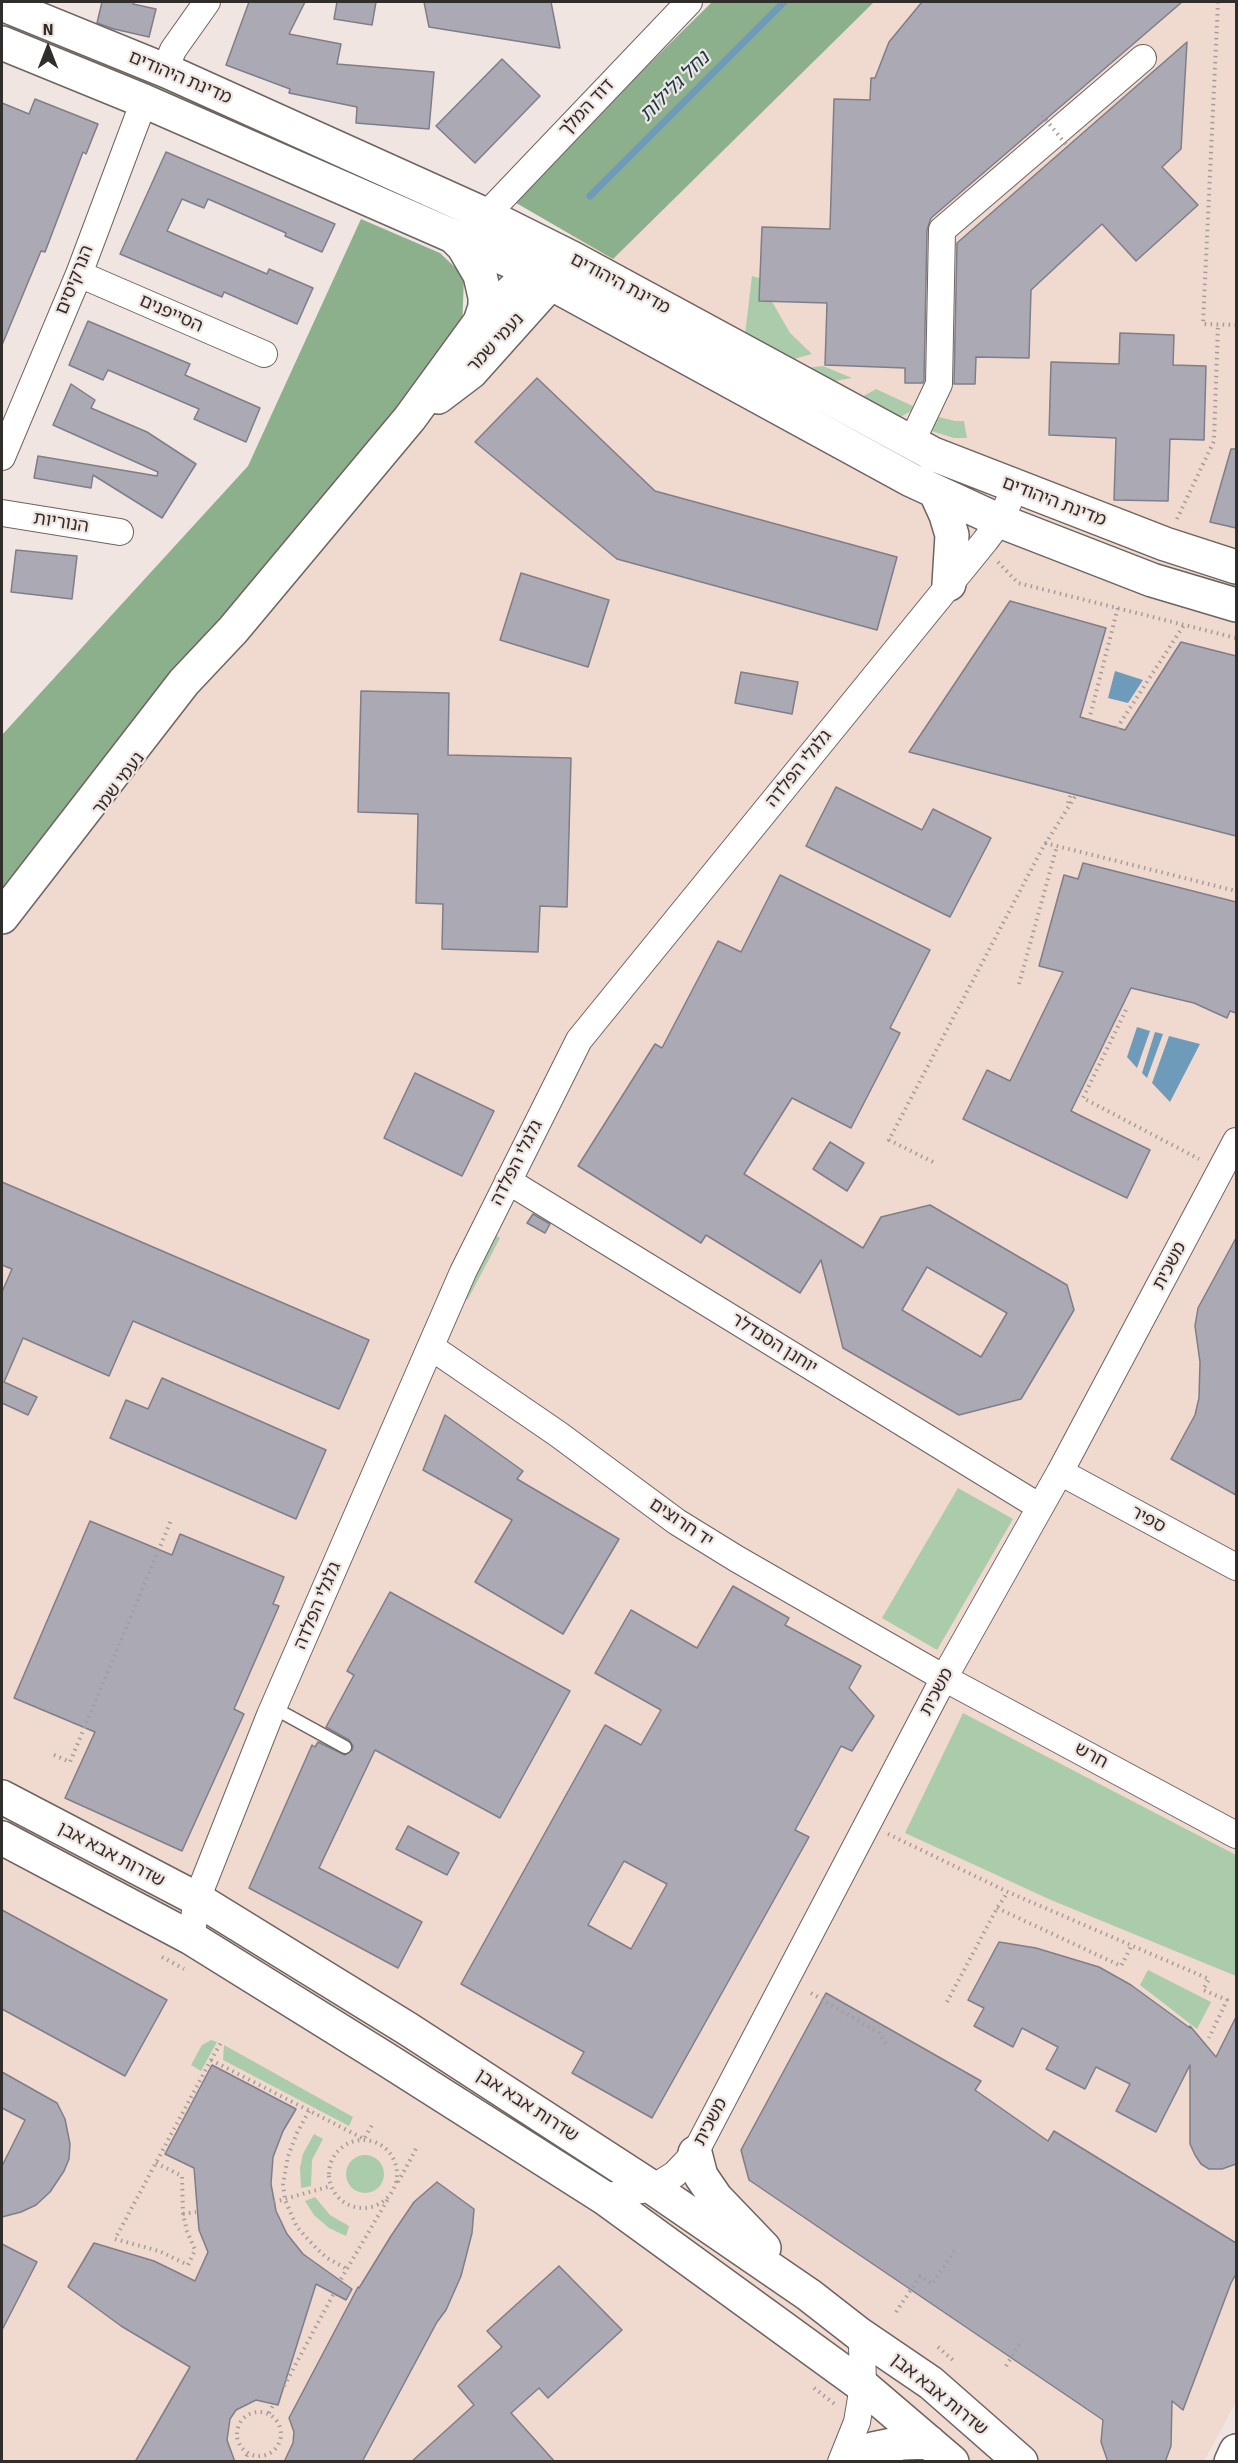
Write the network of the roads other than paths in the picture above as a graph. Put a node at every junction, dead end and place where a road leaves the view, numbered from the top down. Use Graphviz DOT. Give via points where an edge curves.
graph roads {
  1 [pos="207,2"];
  2 [pos="688,2"];
  3 [pos="2,4"];
  4 [pos="2,43"];
  5 [pos="1143,58"];
  6 [pos="169,72"];
  7 [pos="144,101"];
  8 [pos="486,215"];
  9 [pos="455,238"];
  10 [pos="554,267"];
  11 [pos="79,274"];
  12 [pos="579,298"];
  13 [pos="523,315"];
  14 [pos="480,322"];
  15 [pos="264,354"];
  16 [pos="410,417"];
  17 [pos="911,443"];
  18 [pos="2,457"];
  19 [pos="1016,486"];
  20 [pos="935,491"];
  21 [pos="2,513"];
  22 [pos="1000,521"];
  23 [pos="120,532"];
  24 [pos="1236,567"];
  25 [pos="949,584"];
  26 [pos="1236,605"];
  27 [pos="233,630"];
  28 [pos="2,916"];
  29 [pos="2,937"];
  30 [pos="1226,1157"];
  31 [pos="508,1181"];
  32 [pos="432,1347"];
  33 [pos="1060,1472"];
  34 [pos="1040,1507"];
  35 [pos="1236,1567"];
  36 [pos="944,1678"];
  37 [pos="274,1708"];
  38 [pos="345,1747"];
  39 [pos="9,1810"];
  40 [pos="1233,1833"];
  41 [pos="2,1838"];
  42 [pos="197,1899"];
  43 [pos="190,1938"];
  44 [pos="695,2153"];
  45 [pos="653,2188"];
  46 [pos="603,2198"];
  47 [pos="809,2295"];
  48 [pos="859,2334"];
  49 [pos="863,2386"];
  50 [pos="1236,2451"];
  51 [pos="940,2452"];
  52 [pos="841,2462"];
  53 [pos="852,2462"];
  54 [pos="1021,2462"];
  55 [pos="1231,2462"];
  1 -- 6 [label="street" via="173,50"];
  2 -- 8 [label="street, דוד המלך"];
  3 -- 6 [label="street, מדינת היהודים"];
  4 -- 7 [label="street, מדינת היהודים"];
  5 -- 17 [label="street" via="942,231 939,384"];
  6 -- 8 [label="street, מדינת היהודים"];
  7 -- 9 [label="street, מדינת היהודים"];
  7 -- 11 [label="street, הנרקיסים"];
  8 -- 10 [label="street, מדינת היהודים"];
  9 -- 10 [label="street, מדינת היהודים"];
  9 -- 14 [label="street" via="480,275 485,297"];
  10 -- 12 [label="street, מדינת היהודים"];
  10 -- 13 [label="street, נעמי שמר"];
  10 -- 14 [label="street, נעמי שמר"];
  10 -- 17 [label="street, מדינת היהודים"];
  11 -- 15 [label="street, הסייפנים"];
  11 -- 18 [label="street, הנרקיסים"];
  12 -- 13 [label="street" via="548,304"];
  12 -- 20 [label="street, מדינת היהודים" via="716,376"];
  13 -- 16 [label="street, נעמי שמר" via="471,372"];
  14 -- 16 [label="street, נעמי שמר"];
  16 -- 27 [label="street, נעמי שמר"];
  17 -- 19 [label="street, מדינת היהודים"];
  19 -- 22 [label="street, גלגלי הפלדה"];
  19 -- 24 [label="street, מדינת היהודים"];
  20 -- 22 [label="street, מדינת היהודים"];
  20 -- 25 [label="street" via="952,534"];
  21 -- 23 [label="street, הנוריות"];
  22 -- 25 [label="street, גלגלי הפלדה"];
  22 -- 26 [label="street, מדינת היהודים" via="1152,580"];
  25 -- 31 [label="street, גלגלי הפלדה" via="579,1040"];
  27 -- 28 [label="street, נעמי שמר" via="184,682"];
  27 -- 29 [label="street, נעמי שמר"];
  30 -- 33 [label="street, משכית"];
  31 -- 32 [label="street, גלגלי הפלדה" via="463,1272"];
  31 -- 34 [label="street, יוחנן הסנדלר"];
  32 -- 36 [label="street, יד חרוצים" via="677,1522"];
  32 -- 37 [label="street, גלגלי הפלדה"];
  33 -- 34 [label="street, משכית"];
  33 -- 35 [label="street, ספיר"];
  34 -- 36 [label="street, משכית"];
  36 -- 40 [label="street, חרש"];
  36 -- 44 [label="street, משכית"];
  37 -- 38 [label="lane"];
  37 -- 42 [label="street, גלגלי הפלדה"];
  39 -- 42 [label="street, שדרות אבא אבן"];
  41 -- 43 [label="street, שדרות אבא אבן"];
  42 -- 43 [label="street, גלגלי הפלדה"];
  42 -- 45 [label="street, שדרות אבא אבן" via="408,2029"];
  43 -- 46 [label="street, שדרות אבא אבן"];
  44 -- 45 [label="street, משכית" via="675,2174"];
  44 -- 47 [label="street" via="701,2176 716,2198"];
  45 -- 46 [label="street, משכית"];
  45 -- 47 [label="street, שדרות אבא אבן"];
  46 -- 49 [label="street, שדרות אבא אבן"];
  47 -- 48 [label="street, שדרות אבא אבן"];
  48 -- 49 [label="street"];
  48 -- 54 [label="street, שדרות אבא אבן" via="931,2383"];
  49 -- 51 [label="street, שדרות אבא אבן"];
  49 -- 52 [label="street" via="857,2422"];
  50 -- 55 [label="street"];
  51 -- 53 [label="street" via="902,2443 873,2449"];
}
